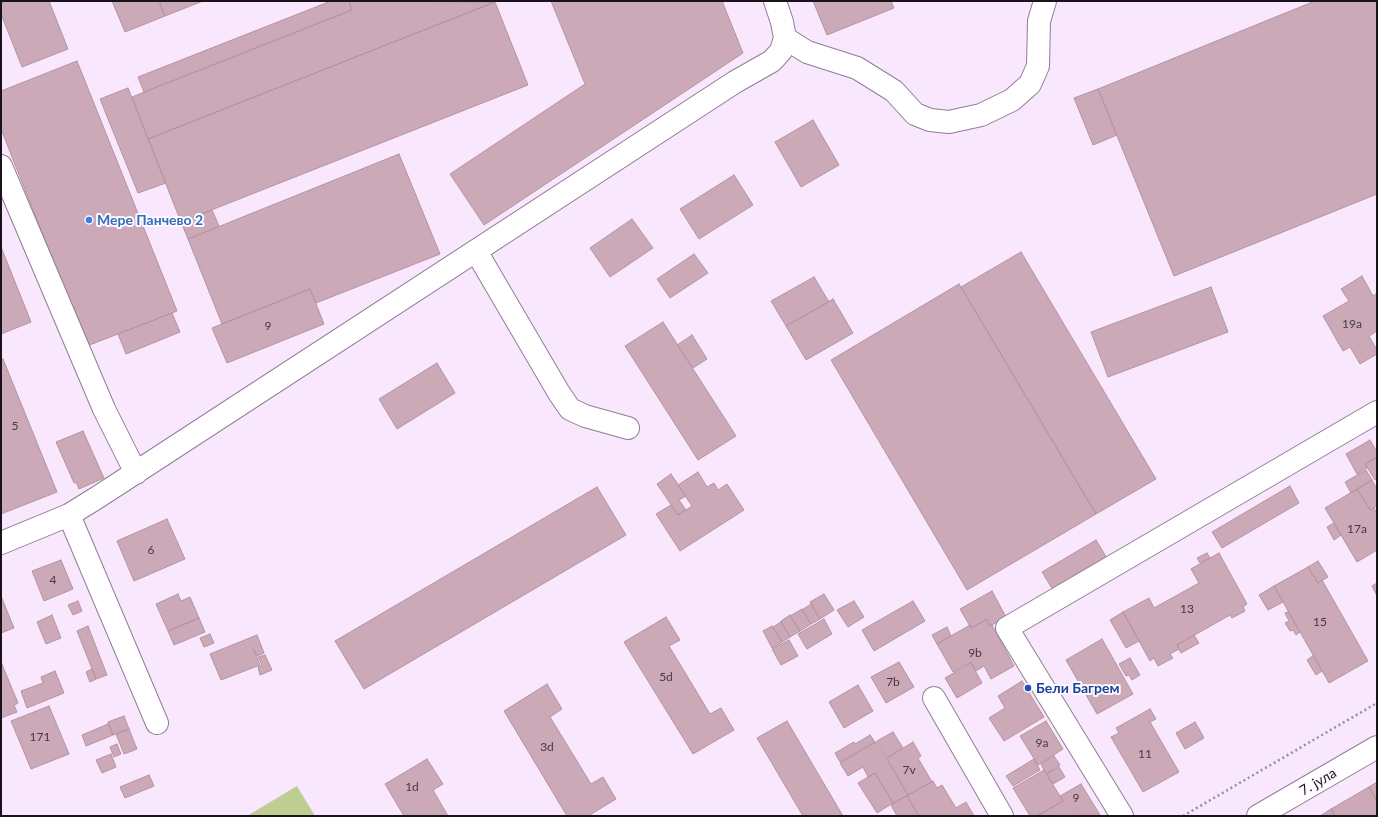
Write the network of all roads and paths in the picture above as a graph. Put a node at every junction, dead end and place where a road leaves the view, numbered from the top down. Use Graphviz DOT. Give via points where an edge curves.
graph roads {
  1 [pos="775,1"];
  2 [pos="1045,1"];
  3 [pos="785,38"];
  4 [pos="1,166"];
  5 [pos="476,251"];
  6 [pos="1377,412"];
  7 [pos="628,428"];
  8 [pos="136,473"];
  9 [pos="69,515"];
  10 [pos="1,543"];
  11 [pos="934,698"];
  12 [pos="1377,703"];
  13 [pos="157,723"];
  14 [pos="1377,748"];
  15 [pos="1002,816"];
  16 [pos="1122,816"];
  17 [pos="1183,816"];
  18 [pos="1258,816"];
  1 -- 3 [label="street"];
  2 -- 3 [label="street" via="1039,21 1038,66 1030,84 1012,100 981,115 948,122 930,120 915,114 894,91 857,68 807,52"];
  3 -- 5 [label="street" via="781,51 772,61 735,82"];
  4 -- 8 [label="street" via="104,409"];
  5 -- 7 [label="street" via="570,410"];
  5 -- 8 [label="street"];
  6 -- 16 [label="street" via="1007,628"];
  8 -- 9 [label="street"];
  9 -- 10 [label="street"];
  9 -- 13 [label="street"];
  11 -- 15 [label="street"];
  12 -- 17 [label="path"];
  14 -- 18 [label="street, 7. јула"];
}
